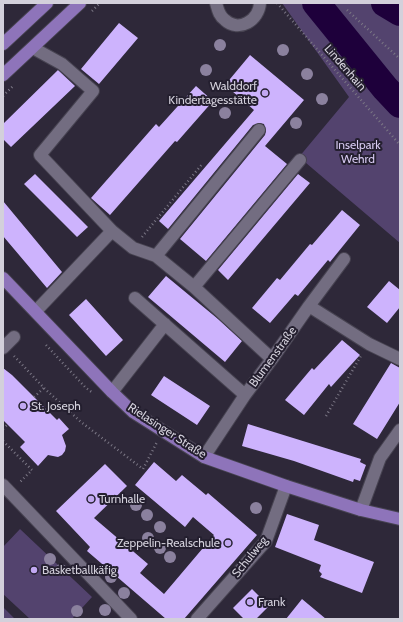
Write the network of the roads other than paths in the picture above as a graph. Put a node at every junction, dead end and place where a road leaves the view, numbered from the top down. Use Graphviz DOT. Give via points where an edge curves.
graph roads {
  1 [pos="47,3"];
  2 [pos="80,3"];
  3 [pos="216,3"];
  4 [pos="260,3"];
  5 [pos="3,44"];
  6 [pos="32,48"];
  7 [pos="3,75"];
  8 [pos="259,130"];
  9 [pos="300,160"];
  10 [pos="112,231"];
  11 [pos="156,256"];
  12 [pos="344,259"];
  13 [pos="3,278"];
  14 [pos="194,287"];
  15 [pos="135,298"];
  16 [pos="308,306"];
  17 [pos="36,311"];
  18 [pos="165,324"];
  19 [pos="14,337"];
  20 [pos="4,347"];
  21 [pos="272,359"];
  22 [pos="400,359"];
  23 [pos="112,392"];
  24 [pos="244,396"];
  25 [pos="400,430"];
  26 [pos="204,457"];
  27 [pos="286,486"];
  28 [pos="7,488"];
  29 [pos="361,510"];
  30 [pos="400,519"];
  31 [pos="131,619"];
  32 [pos="197,619"];
  1 -- 5 [label="main road"];
  2 -- 6 [label="main road"];
  3 -- 4 [label="street" via="224,20 235,25 246,24 252,20 258,13"];
  6 -- 7 [label="main road"];
  6 -- 10 [label="street" via="62,64 93,91 40,155"];
  8 -- 11 [label="street"];
  9 -- 14 [label="street"];
  10 -- 11 [label="street" via="133,248"];
  10 -- 17 [label="street"];
  11 -- 14 [label="street"];
  12 -- 16 [label="street, Blumenstraße"];
  13 -- 17 [label="main road, Rielasinger Straße"];
  14 -- 21 [label="street"];
  15 -- 18 [label="street"];
  16 -- 21 [label="street, Blumenstraße"];
  16 -- 22 [label="street" via="369,344"];
  17 -- 23 [label="main road, Rielasinger Straße"];
  18 -- 23 [label="street"];
  18 -- 24 [label="street"];
  19 -- 20 [label="street"];
  21 -- 24 [label="street, Blumenstraße"];
  23 -- 26 [label="main road, Rielasinger Straße" via="133,412"];
  24 -- 26 [label="street, Blumenstraße"];
  25 -- 29 [label="street" via="380,458"];
  26 -- 27 [label="main road, Rielasinger Straße"];
  27 -- 29 [label="main road, Rielasinger Straße"];
  27 -- 32 [label="street, Schulweg" via="266,541"];
  28 -- 31 [label="street"];
  29 -- 30 [label="main road, Rielasinger Straße"];
}
